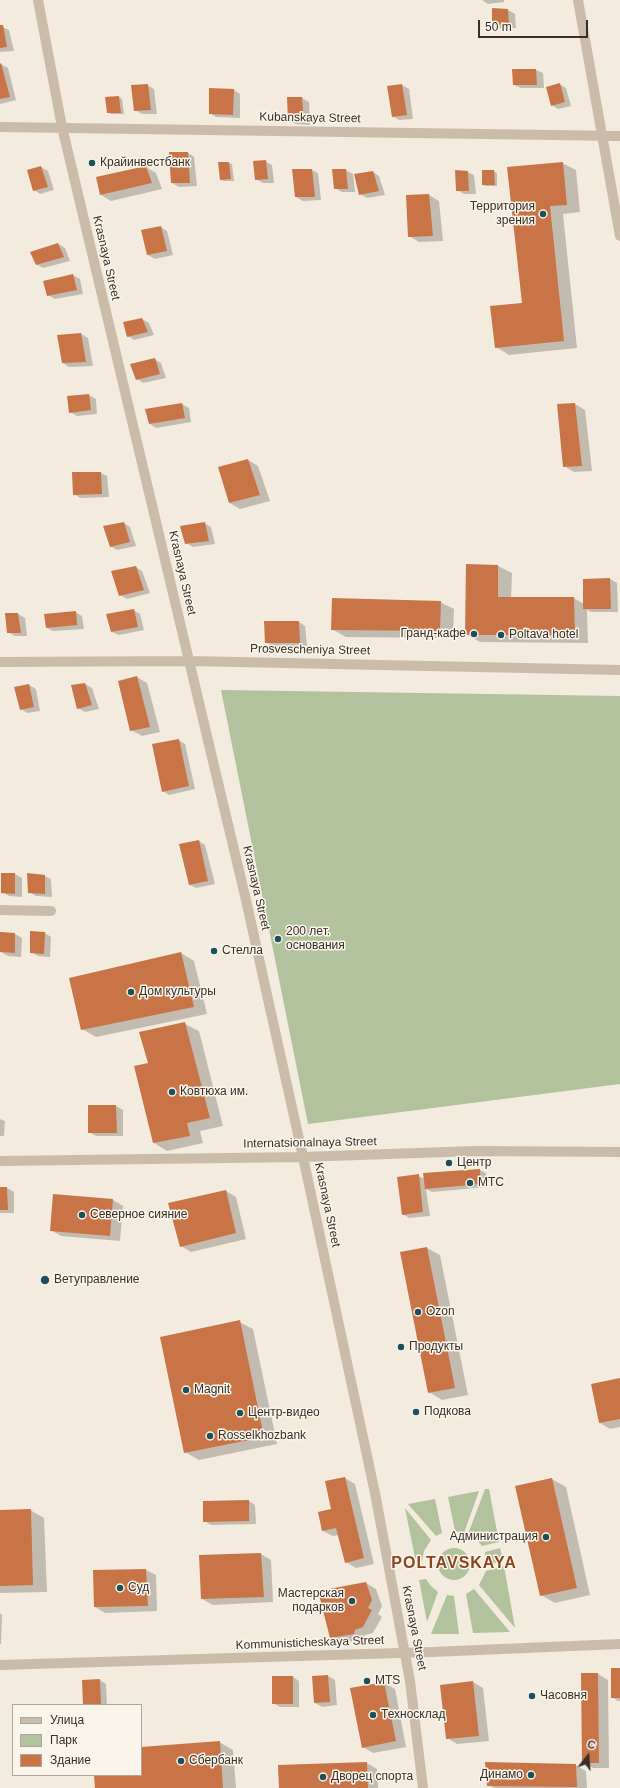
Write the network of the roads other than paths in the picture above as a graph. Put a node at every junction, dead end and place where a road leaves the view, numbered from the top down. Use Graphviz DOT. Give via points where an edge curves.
graph roads {
  1 [pos="38,0"];
  2 [pos="578,0"];
  3 [pos="0,127"];
  4 [pos="62,127"];
  5 [pos="603,136"];
  6 [pos="620,136"];
  7 [pos="620,236"];
  8 [pos="189,661"];
  9 [pos="0,662"];
  10 [pos="620,670"];
  11 [pos="0,910"];
  12 [pos="51,910"];
  13 [pos="620,1152"];
  14 [pos="303,1157"];
  15 [pos="0,1161"];
  16 [pos="620,1644"];
  17 [pos="405,1653"];
  18 [pos="0,1665"];
  19 [pos="423,1788"];
  1 -- 4 [label="street, Krasnaya Street"];
  2 -- 5 [label="street"];
  3 -- 4 [label="street, Kubanskaya Street"];
  4 -- 5 [label="street, Kubanskaya Street"];
  4 -- 8 [label="street, Krasnaya Street"];
  5 -- 6 [label="street, Kubanskaya Street"];
  5 -- 7 [label="street"];
  8 -- 9 [label="street, Prosvescheniya Street"];
  8 -- 10 [label="street, Prosvescheniya Street"];
  8 -- 14 [label="street, Krasnaya Street" via="246,900"];
  11 -- 12 [label="street"];
  13 -- 14 [label="street, Internatsionalnaya Street" via="474,1151"];
  14 -- 15 [label="street, Internatsionalnaya Street"];
  14 -- 17 [label="street, Krasnaya Street" via="375,1493"];
  16 -- 17 [label="street, Kommunisticheskaya Street"];
  17 -- 18 [label="street, Kommunisticheskaya Street"];
  17 -- 19 [label="street, Krasnaya Street"];
}
